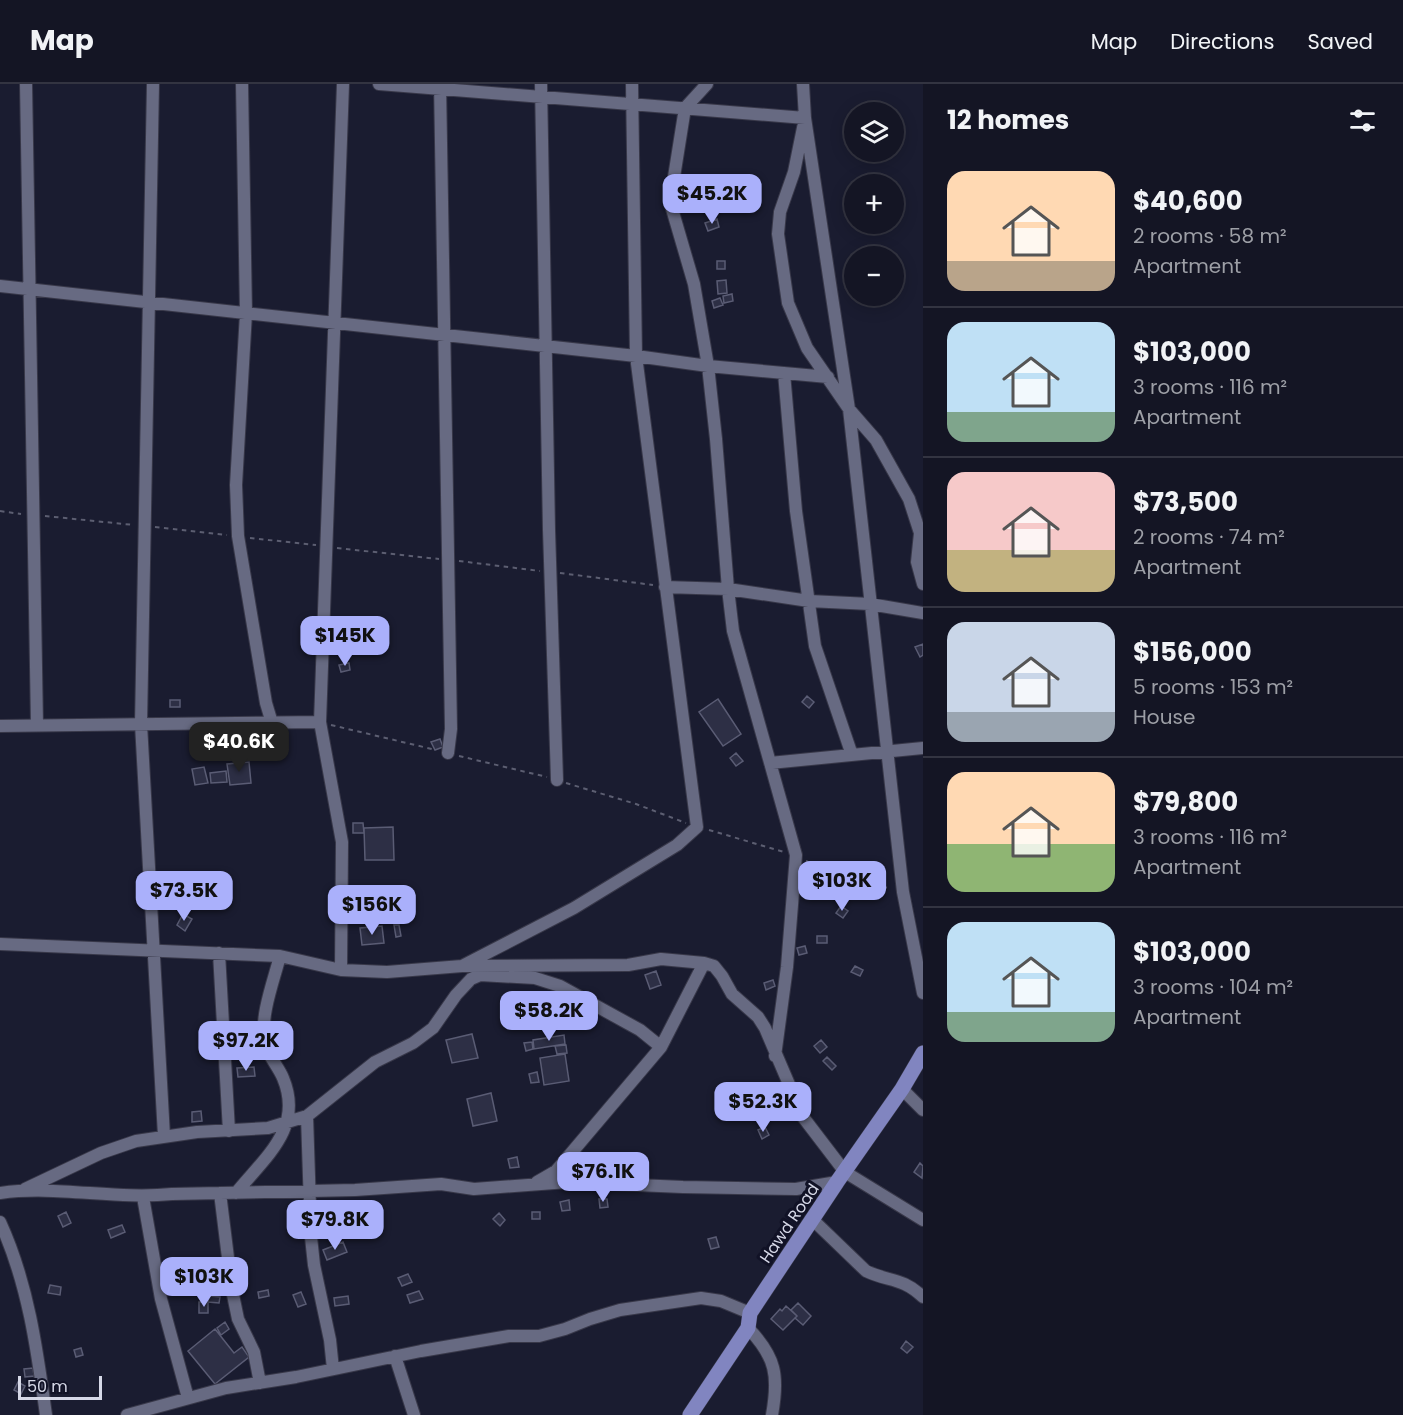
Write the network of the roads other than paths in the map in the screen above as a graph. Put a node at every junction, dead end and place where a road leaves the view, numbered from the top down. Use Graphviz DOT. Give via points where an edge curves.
graph roads {
  1 [pos="26,84"];
  2 [pos="153,84"];
  3 [pos="242,84"];
  4 [pos="342,84"];
  5 [pos="379,84"];
  6 [pos="632,84"];
  7 [pos="707,84"];
  8 [pos="803,84"];
  9 [pos="440,86"];
  10 [pos="541,90"];
  11 [pos="632,104"];
  12 [pos="685,108"];
  13 [pos="805,118"];
  14 [pos="0,286"];
  15 [pos="30,290"];
  16 [pos="149,303"];
  17 [pos="246,313"];
  18 [pos="334,323"];
  19 [pos="444,335"];
  20 [pos="546,346"];
  21 [pos="636,356"];
  22 [pos="708,366"];
  23 [pos="784,373"];
  24 [pos="828,377"];
  25 [pos="849,409"];
  26 [pos="923,584"];
  27 [pos="665,587"];
  28 [pos="728,589"];
  29 [pos="809,601"];
  30 [pos="870,604"];
  31 [pos="923,613"];
  32 [pos="320,722"];
  33 [pos="272,723"];
  34 [pos="141,724"];
  35 [pos="37,725"];
  36 [pos="0,726"];
  37 [pos="923,748"];
  38 [pos="886,752"];
  39 [pos="448,753"];
  40 [pos="852,755"];
  41 [pos="770,763"];
  42 [pos="557,780"];
  43 [pos="0,944"];
  44 [pos="154,950"];
  45 [pos="219,953"];
  46 [pos="280,956"];
  47 [pos="704,963"];
  48 [pos="462,966"];
  49 [pos="341,970"];
  50 [pos="923,993"];
  51 [pos="661,1047"];
  52 [pos="923,1053"];
  53 [pos="775,1056"];
  54 [pos="902,1089"];
  55 [pos="923,1110"];
  56 [pos="307,1116"];
  57 [pos="288,1122"];
  58 [pos="229,1131"];
  59 [pos="164,1136"];
  60 [pos="841,1177"];
  61 [pos="533,1184"];
  62 [pos="21,1191"];
  63 [pos="0,1192"];
  64 [pos="308,1192"];
  65 [pos="220,1193"];
  66 [pos="236,1193"];
  67 [pos="143,1197"];
  68 [pos="813,1220"];
  69 [pos="923,1220"];
  70 [pos="0,1222"];
  71 [pos="923,1297"];
  72 [pos="749,1320"];
  73 [pos="396,1356"];
  74 [pos="333,1369"];
  75 [pos="260,1383"];
  76 [pos="188,1398"];
  77 [pos="158,1412"];
  78 [pos="46,1415"];
  79 [pos="127,1415"];
  80 [pos="414,1415"];
  81 [pos="690,1415"];
  82 [pos="772,1415"];
  1 -- 15 [label="street"];
  2 -- 16 [label="street"];
  3 -- 17 [label="street"];
  4 -- 18 [label="street"];
  5 -- 9 [label="street"];
  6 -- 11 [label="street"];
  7 -- 12 [label="street"];
  8 -- 13 [label="street"];
  9 -- 10 [label="street"];
  9 -- 19 [label="street"];
  10 -- 11 [label="street"];
  10 -- 20 [label="street"];
  11 -- 12 [label="street"];
  11 -- 21 [label="street"];
  12 -- 13 [label="street"];
  12 -- 22 [label="street" via="670,202 694,284"];
  13 -- 24 [label="street" via="794,172 780,212 778,234 788,303 807,348"];
  13 -- 25 [label="street"];
  14 -- 15 [label="street"];
  15 -- 16 [label="street"];
  15 -- 35 [label="street"];
  16 -- 17 [label="street"];
  16 -- 34 [label="street"];
  17 -- 18 [label="street"];
  17 -- 33 [label="street" via="236,486 238,536"];
  18 -- 19 [label="street"];
  18 -- 32 [label="street"];
  19 -- 20 [label="street"];
  19 -- 39 [label="street" via="451,729"];
  20 -- 21 [label="street"];
  20 -- 42 [label="street"];
  21 -- 22 [label="street"];
  21 -- 27 [label="street"];
  22 -- 23 [label="street"];
  22 -- 28 [label="street"];
  23 -- 24 [label="street"];
  23 -- 29 [label="street" via="796,511"];
  24 -- 25 [label="street"];
  25 -- 26 [label="street" via="876,440 909,499 920,533 918,562"];
  25 -- 30 [label="street"];
  27 -- 28 [label="street"];
  27 -- 48 [label="street" via="697,827 677,845 574,908"];
  28 -- 29 [label="street"];
  28 -- 41 [label="street" via="733,631"];
  29 -- 30 [label="street"];
  29 -- 40 [label="street" via="815,646"];
  30 -- 31 [label="street"];
  30 -- 38 [label="street"];
  32 -- 33 [label="street"];
  32 -- 49 [label="street" via="342,842"];
  33 -- 34 [label="street"];
  34 -- 35 [label="street"];
  34 -- 44 [label="street"];
  35 -- 36 [label="street"];
  37 -- 38 [label="street"];
  38 -- 40 [label="street"];
  38 -- 50 [label="street" via="903,892"];
  40 -- 41 [label="street"];
  41 -- 53 [label="street" via="796,855"];
  43 -- 44 [label="street"];
  44 -- 45 [label="street"];
  44 -- 59 [label="street"];
  45 -- 46 [label="street"];
  45 -- 58 [label="street"];
  46 -- 49 [label="street"];
  46 -- 57 [label="street" via="263,1023 264,1045 284,1079 290,1103"];
  47 -- 48 [label="street" via="661,959 627,965"];
  47 -- 51 [label="street"];
  47 -- 53 [label="street" via="714,966 732,994 758,1017"];
  48 -- 49 [label="street" via="387,972"];
  51 -- 56 [label="street" via="640,1030 560,986 535,978 480,975 456,995 433,1028 375,1062"];
  51 -- 61 [label="street" via="556,1172"];
  52 -- 54 [label="main road, Hawd Road"];
  53 -- 60 [label="street" via="803,1117"];
  54 -- 55 [label="street"];
  54 -- 60 [label="main road, Hawd Road"];
  56 -- 57 [label="street"];
  56 -- 64 [label="street"];
  57 -- 58 [label="street"];
  57 -- 66 [label="street" via="279,1141"];
  58 -- 59 [label="street"];
  59 -- 62 [label="street" via="101,1153"];
  60 -- 61 [label="street" via="796,1189"];
  60 -- 68 [label="main road, Hawd Road"];
  60 -- 69 [label="street"];
  61 -- 64 [label="street" via="474,1189 441,1184"];
  62 -- 63 [label="street"];
  62 -- 67 [label="street"];
  64 -- 66 [label="street"];
  64 -- 74 [label="street" via="314,1265"];
  65 -- 66 [label="street"];
  65 -- 67 [label="street"];
  65 -- 75 [label="street" via="238,1319 254,1352"];
  67 -- 76 [label="street" via="161,1299"];
  68 -- 71 [label="street" via="866,1271 903,1282"];
  68 -- 72 [label="main road, Hawd Road"];
  70 -- 78 [label="street" via="18,1267 37,1349"];
  72 -- 73 [label="street" via="721,1301 701,1298 620,1310 539,1336 509,1336"];
  72 -- 81 [label="main road, Hawd Road"];
  72 -- 82 [label="street" via="774,1367"];
  73 -- 74 [label="street"];
  73 -- 80 [label="street"];
  74 -- 75 [label="street"];
  75 -- 76 [label="street"];
  76 -- 77 [label="street"];
  77 -- 79 [label="street"];
}
